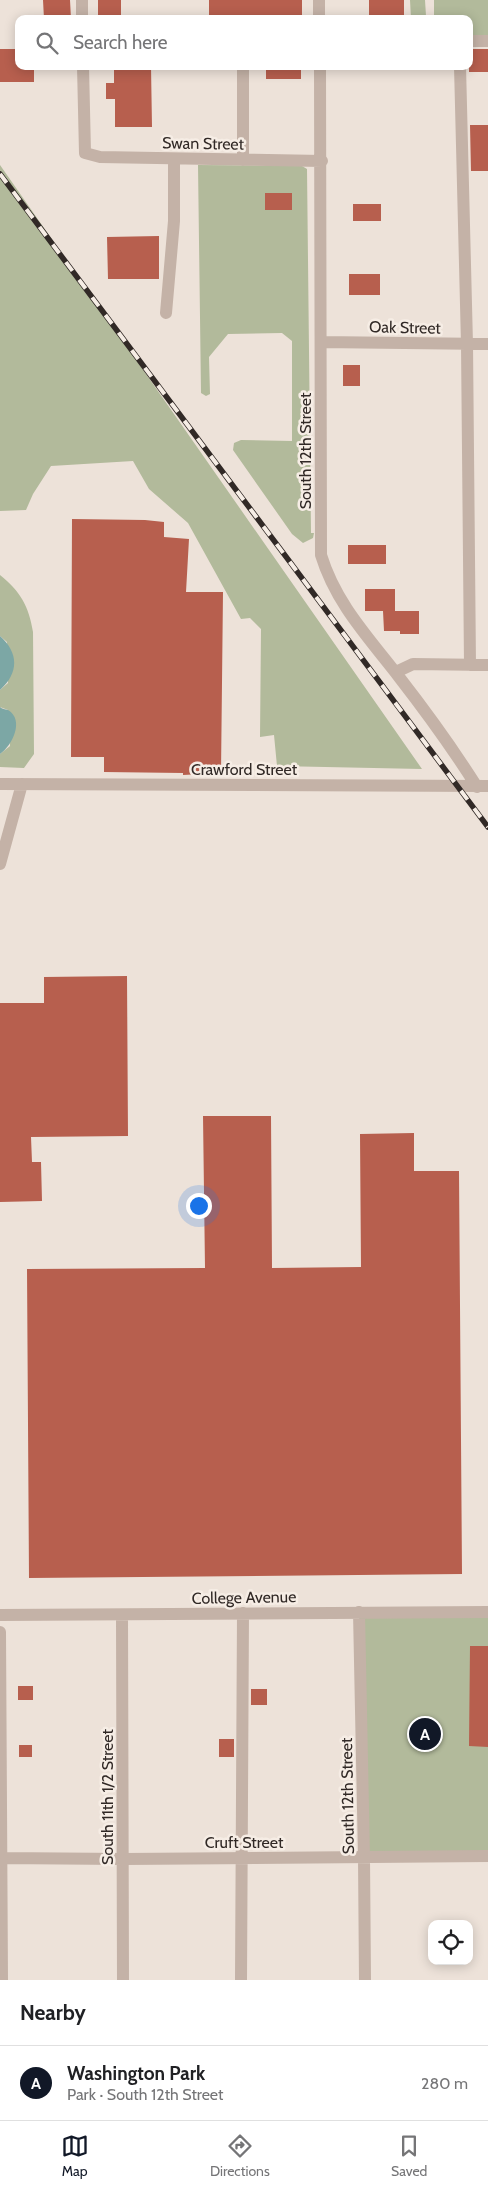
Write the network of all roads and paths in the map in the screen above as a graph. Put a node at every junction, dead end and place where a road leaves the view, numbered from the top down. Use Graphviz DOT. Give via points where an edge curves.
graph roads {
  1 [pos="82,0"];
  2 [pos="319,0"];
  3 [pos="82,15"];
  4 [pos="319,15"];
  5 [pos="473,41"];
  6 [pos="488,41"];
  7 [pos="83,70"];
  8 [pos="243,70"];
  9 [pos="320,70"];
  10 [pos="460,70"];
  11 [pos="174,159"];
  12 [pos="243,160"];
  13 [pos="322,161"];
  14 [pos="166,313"];
  15 [pos="321,342"];
  16 [pos="467,344"];
  17 [pos="488,344"];
  18 [pos="470,665"];
  19 [pos="488,665"];
  20 [pos="396,672"];
  21 [pos="0,784"];
  22 [pos="22,784"];
  23 [pos="483,786"];
  24 [pos="0,864"];
  25 [pos="359,1612"];
  26 [pos="488,1612"];
  27 [pos="243,1613"];
  28 [pos="0,1615"];
  29 [pos="122,1615"];
  30 [pos="0,1632"];
  31 [pos="488,1856"];
  32 [pos="1,1858"];
  33 [pos="364,1858"];
  34 [pos="124,1859"];
  35 [pos="241,1859"];
  36 [pos="2,1980"];
  37 [pos="123,1980"];
  38 [pos="241,1980"];
  39 [pos="365,1980"];
  1 -- 3 [label="street"];
  2 -- 4 [label="street"];
  5 -- 6 [label="street"];
  7 -- 11 [label="street, Swan Street" via="85,153 100,158"];
  8 -- 12 [label="street"];
  9 -- 13 [label="street, South 12th Street"];
  10 -- 16 [label="street"];
  11 -- 12 [label="street, Swan Street"];
  11 -- 14 [label="street" via="174,222"];
  12 -- 13 [label="street, Swan Street"];
  13 -- 15 [label="street, South 12th Street"];
  15 -- 16 [label="street, Oak Street"];
  15 -- 20 [label="street, South 12th Street" via="321,555 328,578 342,603"];
  16 -- 17 [label="street, Oak Street"];
  16 -- 18 [label="street"];
  18 -- 19 [label="street"];
  18 -- 20 [label="street" via="413,664"];
  20 -- 23 [label="street, South 12th Street"];
  21 -- 22 [label="street, Crawford Street"];
  22 -- 23 [label="street, Crawford Street"];
  22 -- 24 [label="street"];
  25 -- 26 [label="street, College Avenue"];
  25 -- 27 [label="street, College Avenue"];
  25 -- 33 [label="street, South 12th Street"];
  27 -- 29 [label="street, College Avenue"];
  27 -- 35 [label="street"];
  28 -- 29 [label="street, College Avenue"];
  29 -- 34 [label="street, South 11th 1/2 Street"];
  30 -- 32 [label="street"];
  31 -- 33 [label="street, Cruft Street"];
  32 -- 34 [label="street, Cruft Street"];
  32 -- 36 [label="street"];
  33 -- 35 [label="street, Cruft Street"];
  33 -- 39 [label="street, South 12th Street"];
  34 -- 35 [label="street, Cruft Street"];
  34 -- 37 [label="street, South 11th 1/2 Street"];
  35 -- 38 [label="street"];
}
